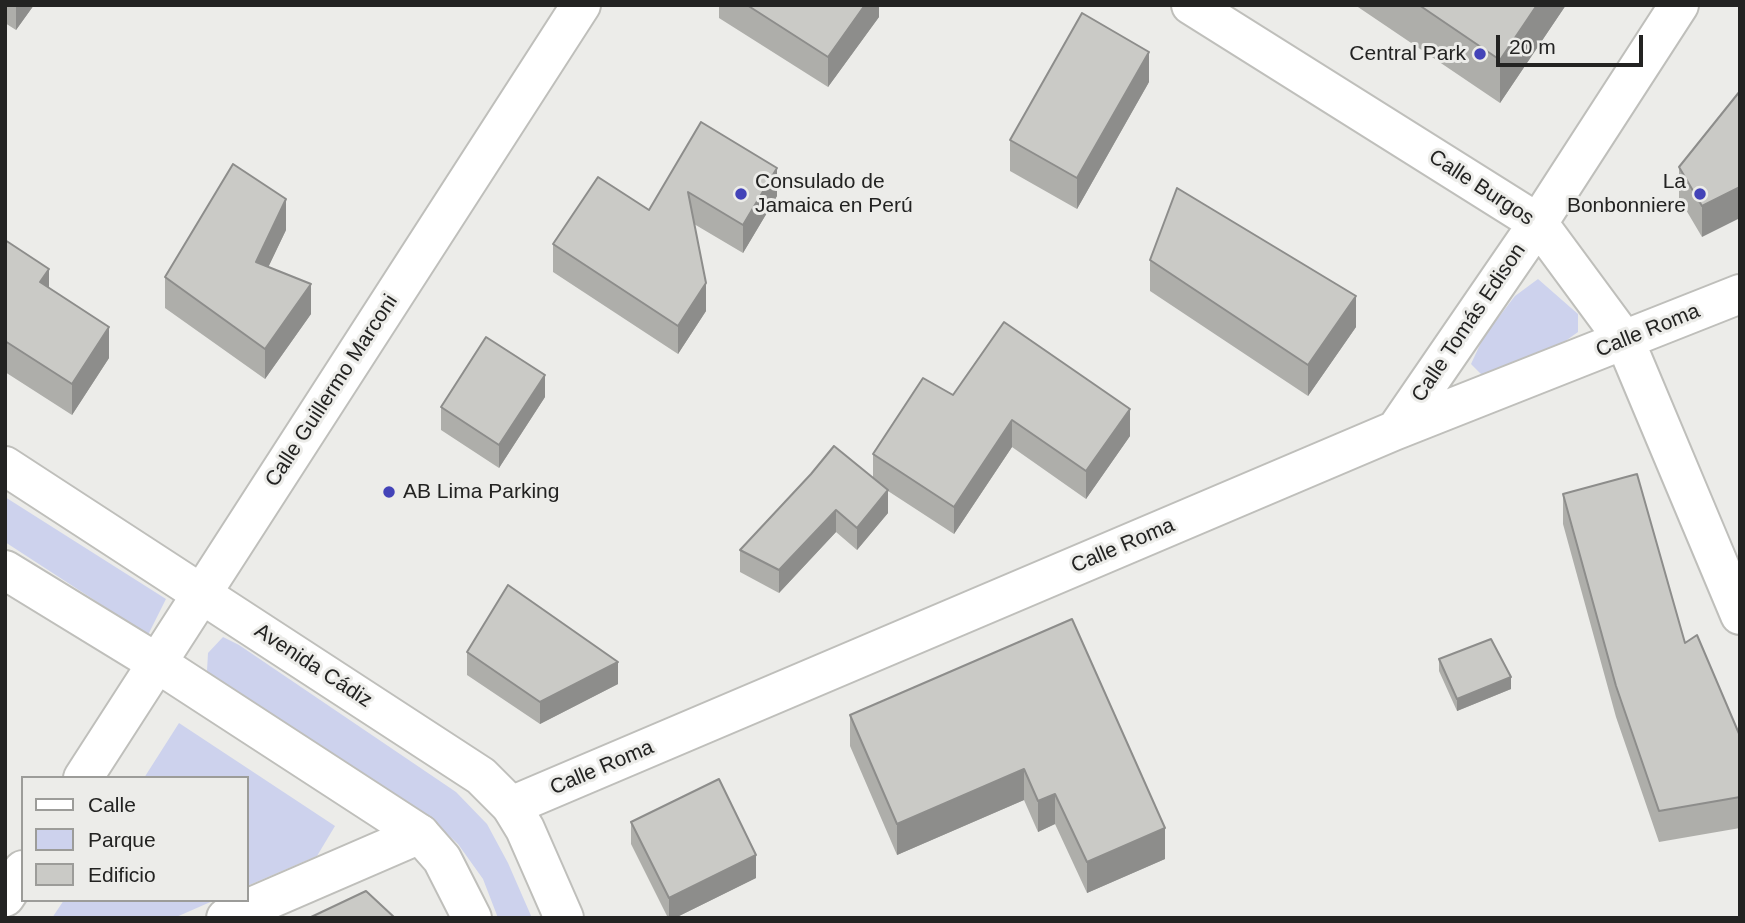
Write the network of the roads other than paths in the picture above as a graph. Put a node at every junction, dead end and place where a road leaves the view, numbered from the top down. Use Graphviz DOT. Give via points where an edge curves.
graph roads {
  1 [pos="581,5"];
  2 [pos="1191,5"];
  3 [pos="1679,5"];
  4 [pos="1538,223"];
  5 [pos="1740,294"];
  6 [pos="1625,341"];
  7 [pos="1396,430"];
  8 [pos="5,466"];
  9 [pos="5,570"];
  10 [pos="202,594"];
  11 [pos="1740,615"];
  12 [pos="157,663"];
  13 [pos="84,776"];
  14 [pos="511,806"];
  15 [pos="420,834"];
  16 [pos="21,873"];
  17 [pos="5,897"];
  18 [pos="226,918"];
  19 [pos="471,918"];
  20 [pos="564,918"];
  1 -- 10 [label="street, Calle Guillermo Marconi"];
  2 -- 4 [label="street, Calle Burgos"];
  3 -- 4 [label="street, Calle Tomás Edison"];
  4 -- 6 [label="street, Calle Burgos"];
  4 -- 7 [label="street, Calle Tomás Edison"];
  5 -- 6 [label="street, Calle Roma"];
  6 -- 7 [label="street, Calle Roma"];
  6 -- 11 [label="street, Calle Burgos"];
  7 -- 14 [label="street, Calle Roma"];
  8 -- 10 [label="street, Avenida Cádiz"];
  9 -- 12 [label="street"];
  10 -- 12 [label="street, Calle Guillermo Marconi"];
  10 -- 14 [label="street, Avenida Cádiz" via="481,776"];
  12 -- 13 [label="street, Calle Guillermo Marconi"];
  12 -- 15 [label="street"];
  14 -- 20 [label="street, Avenida Cádiz"];
  15 -- 18 [label="street"];
  15 -- 19 [label="street" via="442,859"];
  16 -- 17 [label="street"];
}
